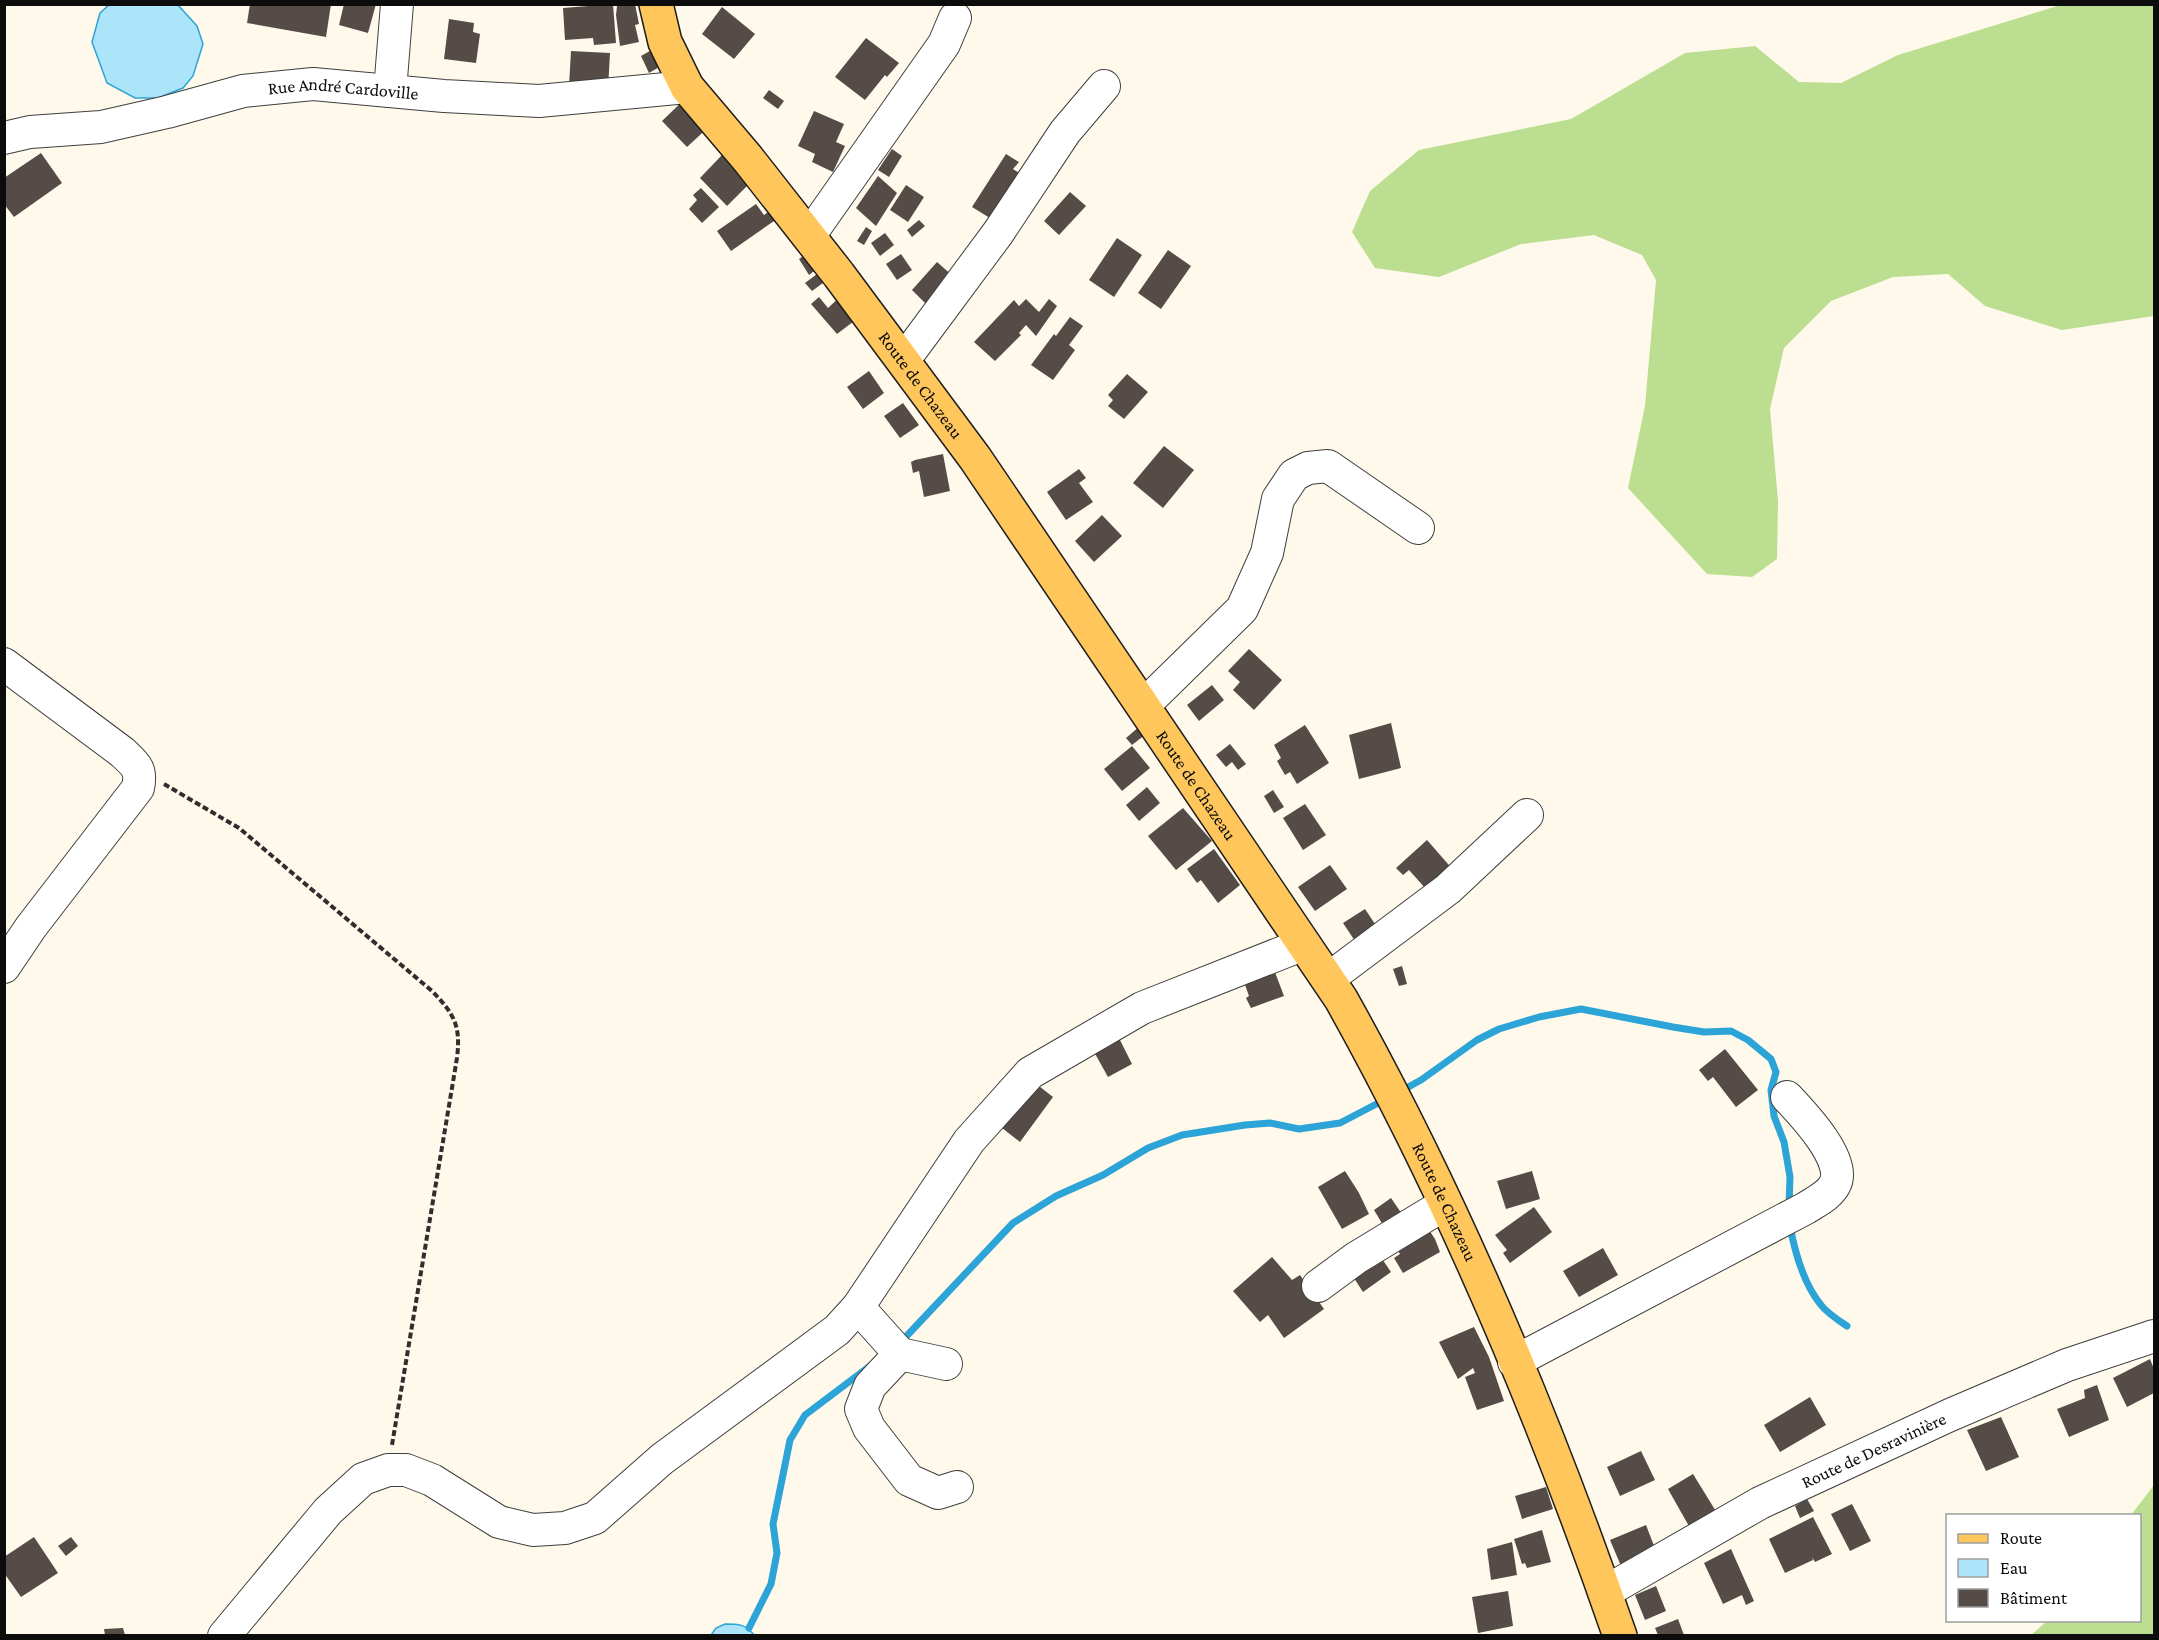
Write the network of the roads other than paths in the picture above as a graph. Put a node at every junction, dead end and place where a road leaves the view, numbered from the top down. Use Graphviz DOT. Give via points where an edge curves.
graph roads {
  1 [pos="397,4"];
  2 [pos="656,4"];
  3 [pos="955,18"];
  4 [pos="1104,86"];
  5 [pos="687,87"];
  6 [pos="390,91"];
  7 [pos="4,138"];
  8 [pos="808,236"];
  9 [pos="903,361"];
  10 [pos="1418,528"];
  11 [pos="4,664"];
  12 [pos="1143,706"];
  13 [pos="1527,815"];
  14 [pos="1304,944"];
  15 [pos="4,967"];
  16 [pos="1328,979"];
  17 [pos="1787,1097"];
  18 [pos="1445,1204"];
  19 [pos="1318,1286"];
  20 [pos="858,1307"];
  21 [pos="2154,1336"];
  22 [pos="900,1354"];
  23 [pos="1514,1362"];
  24 [pos="946,1364"];
  25 [pos="957,1487"];
  26 [pos="1605,1592"];
  27 [pos="224,1635"];
  28 [pos="1620,1635"];
  1 -- 6 [label="street"];
  2 -- 5 [label="main road, Route de Chazeau" via="665,42"];
  3 -- 8 [label="street" via="944,44"];
  4 -- 9 [label="street" via="1065,132 998,233"];
  5 -- 6 [label="street, Rue André Cardoville" via="539,101"];
  5 -- 8 [label="main road, Route de Chazeau"];
  6 -- 7 [label="street, Rue André Cardoville" via="313,84 243,91 101,127 30,132"];
  8 -- 9 [label="main road, Route de Chazeau"];
  9 -- 12 [label="main road, Route de Chazeau" via="975,458"];
  10 -- 12 [label="street" via="1328,466 1308,468 1294,475 1278,499 1267,553 1242,609"];
  11 -- 15 [label="street" via="122,752 136,765 140,777 138,788"];
  12 -- 14 [label="main road, Route de Chazeau"];
  13 -- 16 [label="street" via="1448,889"];
  14 -- 16 [label="main road, Route de Chazeau"];
  14 -- 20 [label="street" via="1142,1008 1030,1073 969,1141"];
  16 -- 18 [label="main road, Route de Chazeau" via="1376,1061"];
  17 -- 23 [label="street" via="1816,1128 1830,1152 1836,1183 1827,1193 1806,1208"];
  18 -- 19 [label="street"];
  18 -- 23 [label="main road, Route de Chazeau"];
  20 -- 22 [label="street"];
  20 -- 27 [label="street" via="837,1330 662,1460 595,1518 565,1528 532,1530 499,1522 432,1480 406,1470 388,1470 363,1479 328,1511"];
  21 -- 26 [label="street, Route de Desravinière" via="2067,1365 1950,1414 1761,1503"];
  22 -- 24 [label="street"];
  22 -- 25 [label="street" via="870,1386 861,1409 869,1428 909,1480 938,1493"];
  23 -- 26 [label="main road, Route de Chazeau" via="1547,1437"];
  26 -- 28 [label="main road, Route de Chazeau"];
}
